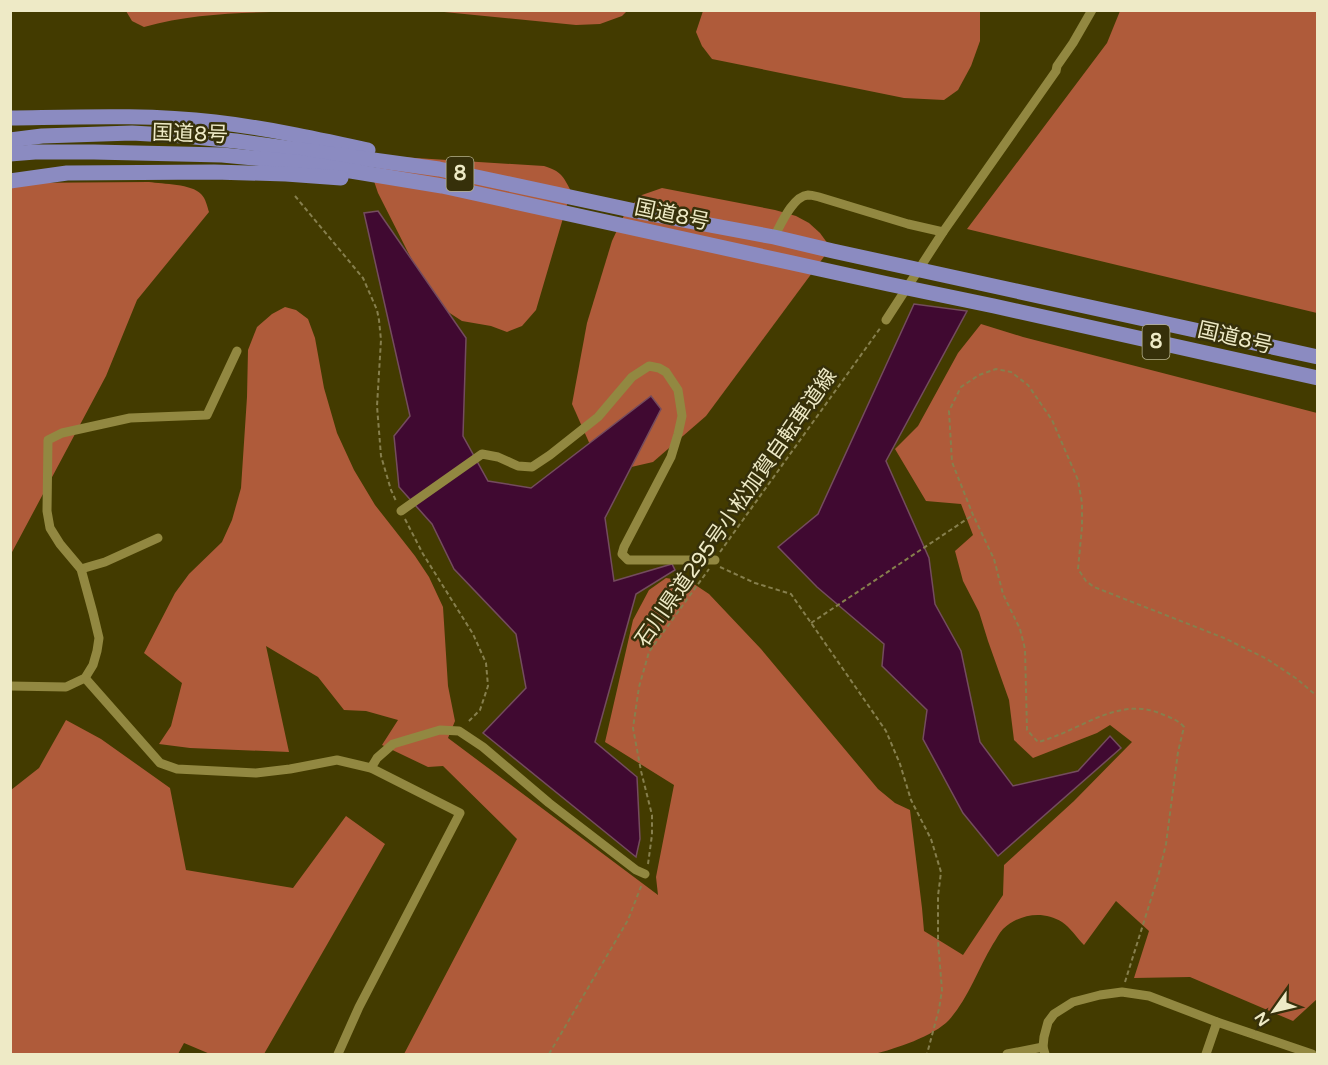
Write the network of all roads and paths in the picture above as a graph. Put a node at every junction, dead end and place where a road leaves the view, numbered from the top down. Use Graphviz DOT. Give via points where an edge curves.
graph roads {
  1 [pos="1092,10"];
  2 [pos="10,118"];
  3 [pos="10,140"];
  4 [pos="10,154"];
  5 [pos="439,169"];
  6 [pos="10,182"];
  7 [pos="442,186"];
  8 [pos="295,196"];
  9 [pos="943,232"];
  10 [pos="774,237"];
  11 [pos="886,320"];
  12 [pos="237,351"];
  13 [pos="1317,357"];
  14 [pos="1317,378"];
  15 [pos="405,508"];
  16 [pos="973,514"];
  17 [pos="158,538"];
  18 [pos="714,562"];
  19 [pos="81,569"];
  20 [pos="811,623"];
  21 [pos="86,678"];
  22 [pos="10,686"];
  23 [pos="1317,698"];
  24 [pos="459,731"];
  25 [pos="371,768"];
  26 [pos="645,874"];
  27 [pos="1122,993"];
  28 [pos="1217,1022"];
  29 [pos="1044,1051"];
  30 [pos="338,1054"];
  31 [pos="549,1054"];
  32 [pos="927,1054"];
  33 [pos="1007,1054"];
  34 [pos="1206,1054"];
  35 [pos="1312,1054"];
  1 -- 9 [label="street" via="1056,71"];
  2 -- 5 [label="highway" via="114,115 214,122 277,130"];
  3 -- 5 [label="highway, 国道8号 / 8" via="88,134 184,136"];
  4 -- 7 [label="highway, 国道8号 / 8" via="222,155 296,162"];
  5 -- 10 [label="highway, 国道8号 / 8"];
  6 -- 7 [label="highway" via="67,173 214,172"];
  7 -- 14 [label="highway, 国道8号 / 8"];
  8 -- 15 [label="path" via="363,279 376,310 381,340 377,406 381,456 391,490"];
  9 -- 10 [label="street" via="808,195 794,202"];
  9 -- 11 [label="street"];
  10 -- 13 [label="highway, 国道8号 / 8"];
  11 -- 18 [label="path, 石川県道295号小松加賀自転車道線"];
  12 -- 19 [label="street" via="207,415 130,418 62,433 48,440 50,528"];
  15 -- 18 [label="street" via="482,454 532,467 598,417 633,377 649,366 666,372 678,390 682,416 671,457 622,554 628,560"];
  15 -- 24 [label="path" via="423,554 473,634 486,663 488,686 480,710"];
  16 -- 20 [label="path"];
  16 -- 23 [label="path" via="952,462 949,411 961,387 979,375 996,369 1011,372 1028,385 1052,420 1078,480 1082,503 1078,569 1086,582 1267,658"];
  16 -- 27 [label="path" via="1020,629 1027,730 1038,742 1123,709 1157,711 1185,727 1166,844"];
  17 -- 19 [label="street"];
  18 -- 20 [label="path" via="755,583 791,594"];
  18 -- 26 [label="path, 石川県道295号小松加賀自転車道線" via="650,652 639,687 633,728 652,815 650,859"];
  19 -- 21 [label="street" via="99,638"];
  20 -- 32 [label="path" via="886,731 941,872 938,930 942,990"];
  21 -- 22 [label="street" via="66,687"];
  21 -- 25 [label="street" via="160,764 177,769 256,773 337,760"];
  24 -- 25 [label="street" via="440,730 393,744"];
  24 -- 26 [label="street"];
  25 -- 30 [label="street" via="460,813"];
  26 -- 31 [label="path, 石川県道295号小松加賀自転車道線" via="628,920"];
  27 -- 28 [label="street" via="1149,996"];
  27 -- 29 [label="street" via="1073,1002 1054,1014 1048,1022"];
  28 -- 34 [label="street"];
  28 -- 35 [label="street"];
  29 -- 33 [label="street"];
}
